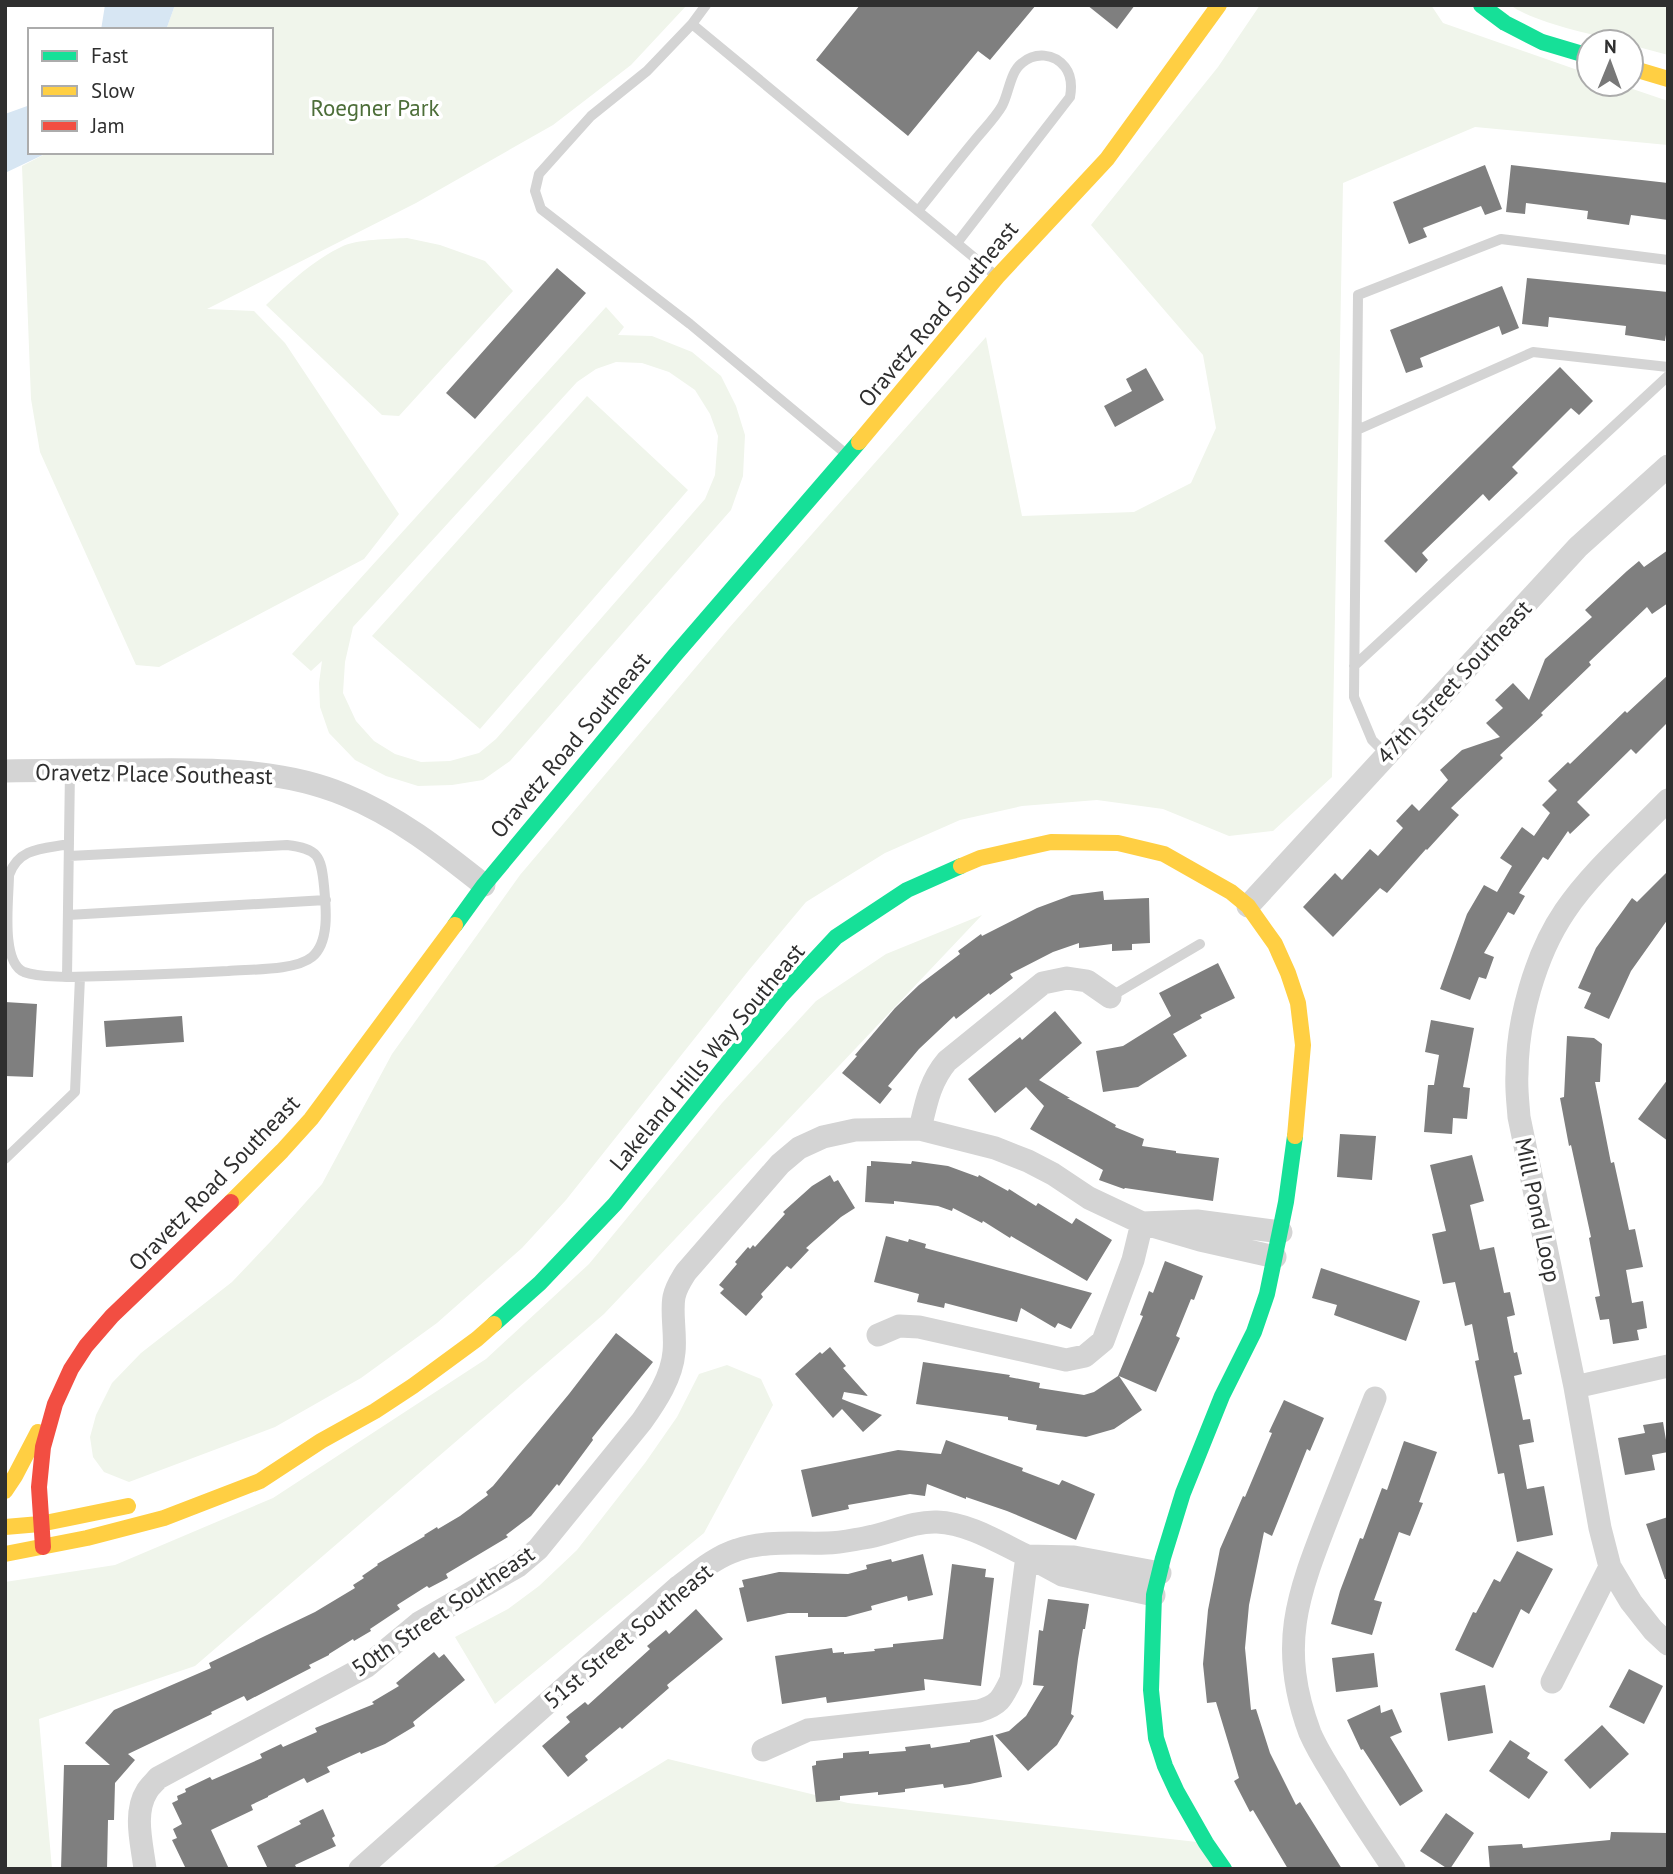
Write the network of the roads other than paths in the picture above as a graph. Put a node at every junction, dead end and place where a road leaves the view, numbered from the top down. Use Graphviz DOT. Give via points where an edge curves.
graph roads {
  1 [pos="706,5"];
  2 [pos="1219,5"];
  3 [pos="1481,5"];
  4 [pos="692,24"];
  5 [pos="1575,52"];
  6 [pos="1645,72"];
  7 [pos="1668,79"];
  8 [pos="918,211"];
  9 [pos="957,243"];
  10 [pos="1668,260"];
  11 [pos="998,277"];
  12 [pos="1668,367"];
  13 [pos="1668,376"];
  14 [pos="1357,430"];
  15 [pos="848,455"];
  16 [pos="1668,466"];
  17 [pos="1354,666"];
  18 [pos="1387,755"];
  19 [pos="70,770"];
  20 [pos="5,771"];
  21 [pos="1668,800"];
  22 [pos="69,850"];
  23 [pos="484,885"];
  24 [pos="326,900"];
  25 [pos="1248,906"];
  26 [pos="68,915"];
  27 [pos="1200,944"];
  28 [pos="79,976"];
  29 [pos="67,977"];
  30 [pos="1110,996"];
  31 [pos="920,1129"];
  32 [pos="5,1159"];
  33 [pos="1142,1223"];
  34 [pos="1281,1232"];
  35 [pos="1275,1256"];
  36 [pos="878,1335"];
  37 [pos="1668,1366"];
  38 [pos="71,1369"];
  39 [pos="1575,1387"];
  40 [pos="1375,1398"];
  41 [pos="321,1441"];
  42 [pos="254,1465"];
  43 [pos="5,1491"];
  44 [pos="137,1503"];
  45 [pos="40,1524"];
  46 [pos="5,1527"];
  47 [pos="43,1548"];
  48 [pos="5,1554"];
  49 [pos="1027,1556"];
  50 [pos="1610,1567"];
  51 [pos="1157,1583"];
  52 [pos="1668,1644"];
  53 [pos="1552,1682"];
  54 [pos="763,1750"];
  55 [pos="145,1869"];
  56 [pos="360,1869"];
  57 [pos="1224,1869"];
  58 [pos="1394,1869"];
  1 -- 4 [label="lane"];
  2 -- 11 [label="street, Oravetz Road Southeast" via="1107,159"];
  3 -- 5 [label="street" via="1542,42"];
  4 -- 8 [label="lane"];
  4 -- 15 [label="lane" via="647,71 591,116 539,174 535,191 541,209"];
  6 -- 7 [label="street"];
  8 -- 9 [label="lane"];
  8 -- 9 [label="lane" via="1001,108 1017,68 1042,55 1060,62 1071,78 1070,97"];
  9 -- 11 [label="lane"];
  10 -- 14 [label="lane" via="1500,239 1359,295"];
  11 -- 15 [label="street, Oravetz Road Southeast"];
  12 -- 14 [label="lane" via="1533,352"];
  13 -- 17 [label="lane"];
  14 -- 17 [label="lane"];
  15 -- 23 [label="street, Oravetz Road Southeast"];
  16 -- 18 [label="street, 47th Street Southeast" via="1578,547"];
  17 -- 18 [label="lane" via="1354,696 1372,740"];
  18 -- 25 [label="street, 47th Street Southeast"];
  19 -- 20 [label="street, Oravetz Place Southeast"];
  19 -- 22 [label="lane"];
  19 -- 23 [label="street, Oravetz Place Southeast" via="259,773 320,785 390,816"];
  21 -- 39 [label="street, Mill Pond Loop" via="1565,912 1541,957 1521,1024 1519,1117"];
  22 -- 24 [label="lane" via="305,848 317,855"];
  22 -- 26 [label="lane"];
  22 -- 29 [label="lane" via="33,850 13,864 9,875 8,948 13,962 21,971"];
  23 -- 38 [label="street, Oravetz Road Southeast" via="310,1119 197,1236 112,1315"];
  24 -- 26 [label="lane"];
  24 -- 28 [label="lane" via="320,946 311,958 295,965"];
  25 -- 34 [label="street, Lakeland Hills Way Southeast" via="1275,944 1288,973 1298,1003 1303,1045"];
  25 -- 41 [label="street, Lakeland Hills Way Southeast" via="1164,854 1118,843 1051,842 980,858 907,890 836,937 781,996 615,1204 540,1283 477,1339 422,1379"];
  26 -- 29 [label="lane"];
  27 -- 30 [label="lane"];
  28 -- 29 [label="lane"];
  28 -- 32 [label="lane" via="75,1092"];
  30 -- 31 [label="street" via="1087,981 1067,978 1043,984 947,1061 928,1091"];
  31 -- 33 [label="street, 50th Street Southeast" via="1028,1161"];
  31 -- 55 [label="street, 50th Street Southeast" via="855,1130 823,1137 780,1164 686,1272 674,1298 671,1368 654,1403 538,1549 518,1566 419,1623 367,1666 158,1778 140,1808"];
  33 -- 34 [label="street, 50th Street Southeast" via="1197,1221"];
  33 -- 35 [label="street, 50th Street Southeast"];
  33 -- 36 [label="street" via="1103,1341 1085,1356 1066,1360 919,1327 899,1326"];
  34 -- 35 [label="street, Lakeland Hills Way Southeast"];
  35 -- 51 [label="street, Lakeland Hills Way Southeast" via="1254,1332 1188,1481"];
  37 -- 39 [label="street"];
  38 -- 43 [label="street"];
  38 -- 45 [label="street, Oravetz Road Southeast" via="43,1447"];
  39 -- 50 [label="street, Mill Pond Loop"];
  40 -- 58 [label="street" via="1299,1596 1293,1654 1295,1681 1311,1735"];
  41 -- 42 [label="street, Lakeland Hills Way Southeast"];
  41 -- 47 [label="street, Lakeland Hills Way Southeast" via="260,1480 200,1506"];
  44 -- 45 [label="street"];
  45 -- 46 [label="street"];
  45 -- 47 [label="street, Oravetz Road Southeast"];
  47 -- 48 [label="street, Lakeland Hills Way Southeast"];
  49 -- 51 [label="street, 51st Street Southeast" via="1074,1557"];
  49 -- 54 [label="street" via="1011,1681 993,1707 808,1730"];
  49 -- 56 [label="street, 51st Street Southeast" via="985,1536 939,1522 869,1538 761,1544 735,1551 678,1587"];
  50 -- 52 [label="street, Mill Pond Loop" via="1631,1602"];
  50 -- 53 [label="street"];
  51 -- 57 [label="street, Lakeland Hills Way Southeast" via="1151,1690 1156,1738 1177,1792"];
}
